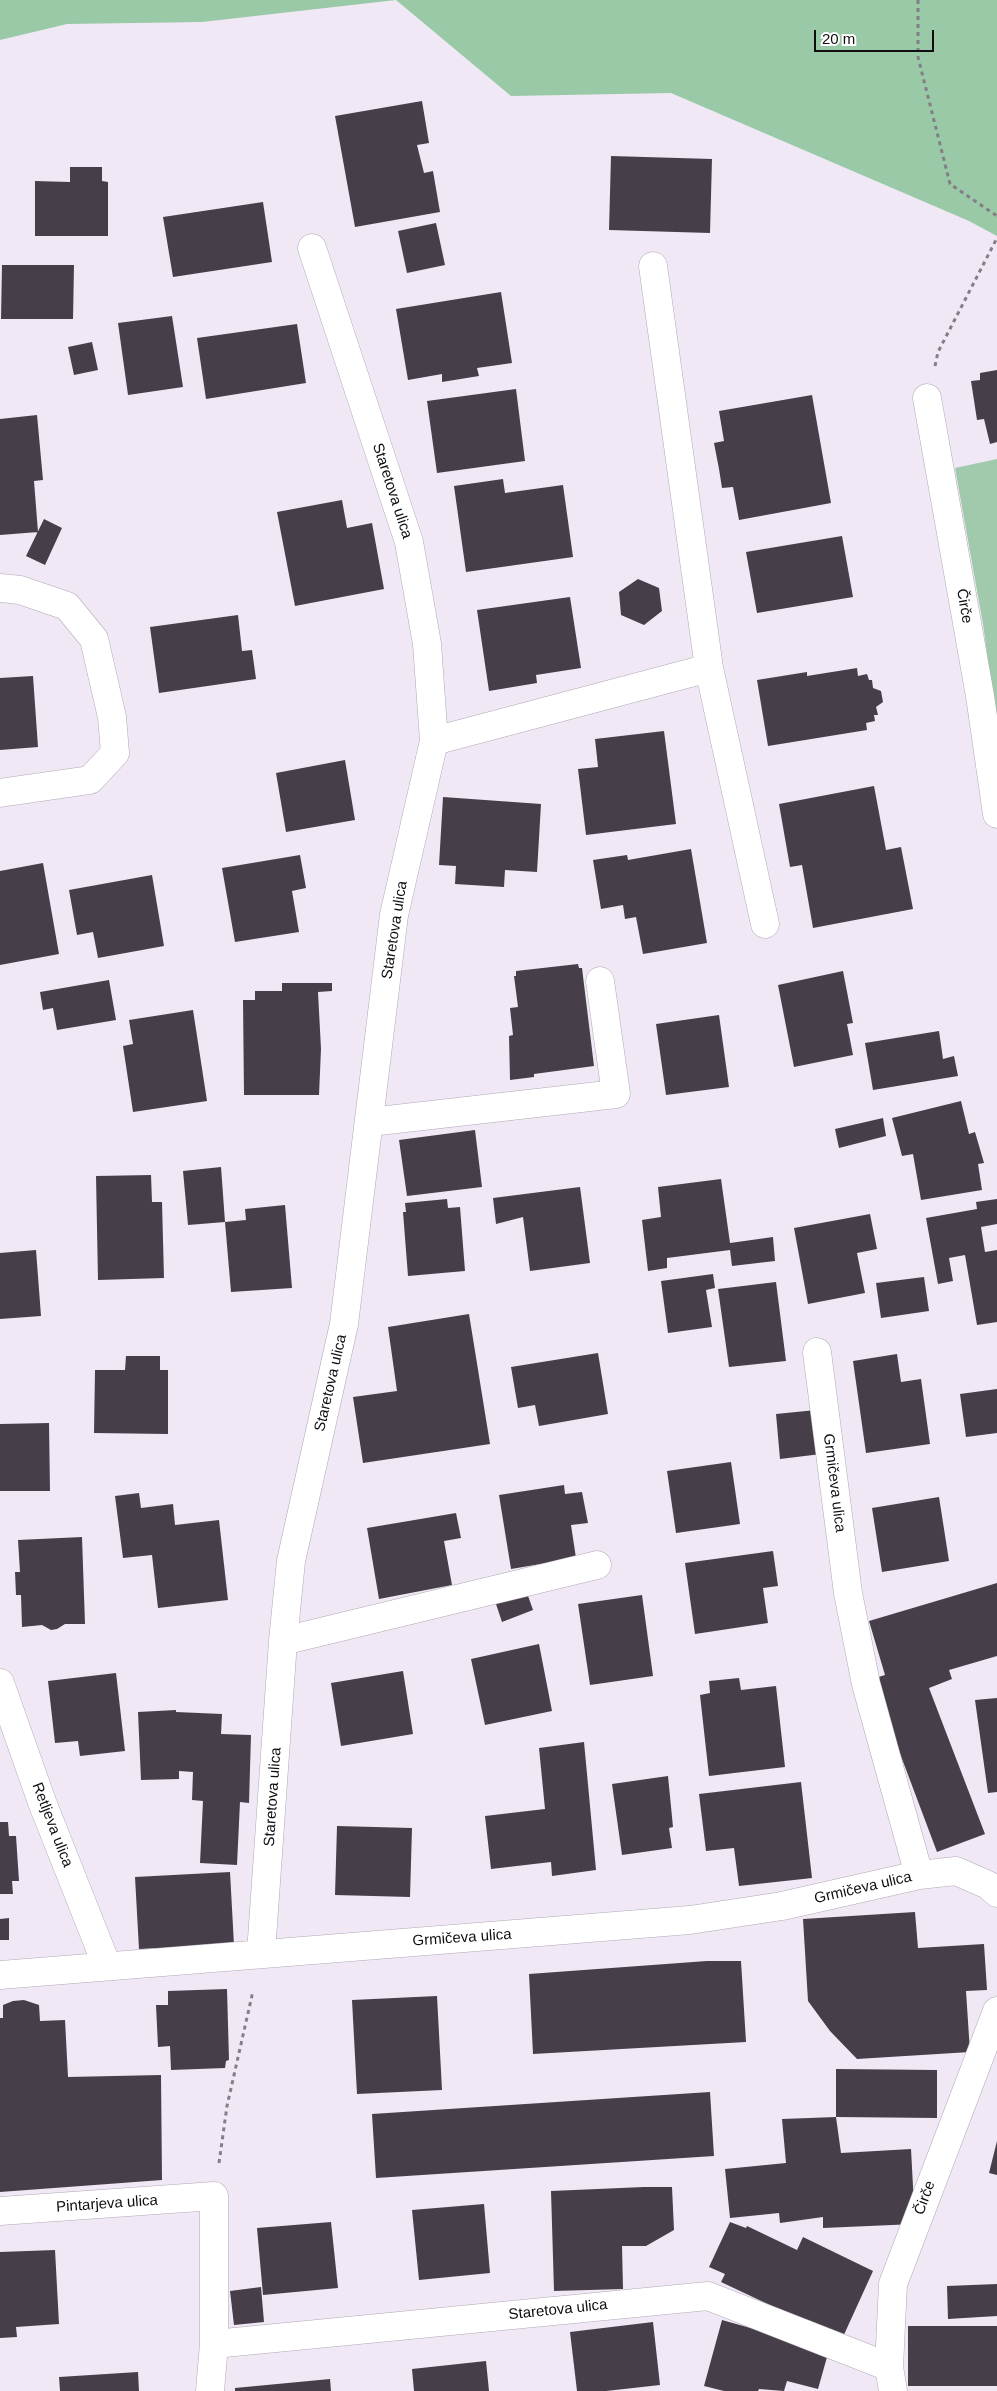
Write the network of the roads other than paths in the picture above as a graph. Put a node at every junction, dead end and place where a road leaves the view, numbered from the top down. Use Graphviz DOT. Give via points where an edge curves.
graph roads {
  1 [pos="312,248"];
  2 [pos="653,266"];
  3 [pos="926,398"];
  4 [pos="0,588"];
  5 [pos="709,668"];
  6 [pos="434,741"];
  7 [pos="0,794"];
  8 [pos="997,814"];
  9 [pos="765,924"];
  10 [pos="600,982"];
  11 [pos="370,1122"];
  12 [pos="817,1352"];
  13 [pos="597,1565"];
  14 [pos="283,1641"];
  15 [pos="0,1683"];
  16 [pos="919,1875"];
  17 [pos="997,1893"];
  18 [pos="261,1953"];
  19 [pos="107,1966"];
  20 [pos="0,1975"];
  21 [pos="997,2011"];
  22 [pos="0,2211"];
  23 [pos="214,2344"];
  24 [pos="891,2379"];
  25 [pos="210,2391"];
  1 -- 6 [label="street, Staretova ulica" via="409,542 427,644"];
  2 -- 5 [label="street"];
  3 -- 8 [label="street, Čirče" via="980,696"];
  4 -- 7 [label="street" via="20,590 67,606 94,639 112,718 115,753 90,780"];
  5 -- 6 [label="street"];
  5 -- 9 [label="street"];
  6 -- 11 [label="street, Staretova ulica" via="394,915"];
  10 -- 11 [label="street" via="616,1094"];
  11 -- 14 [label="street, Staretova ulica" via="344,1324 291,1561"];
  12 -- 16 [label="street, Grmičeva ulica" via="852,1612 866,1684"];
  13 -- 14 [label="street"];
  14 -- 18 [label="street, Staretova ulica"];
  15 -- 19 [label="street, Retljeva ulica" via="42,1802"];
  16 -- 17 [label="street, Grmičeva ulica" via="956,1871 988,1885"];
  16 -- 18 [label="street, Grmičeva ulica" via="782,1906 690,1920"];
  18 -- 19 [label="street, Grmičeva ulica"];
  19 -- 20 [label="street, Grmičeva ulica"];
  21 -- 24 [label="street, Čirče" via="893,2284"];
  22 -- 23 [label="street, Pintarjeva ulica" via="214,2196"];
  23 -- 24 [label="street, Staretova ulica" via="708,2296"];
  23 -- 25 [label="street"];
}
